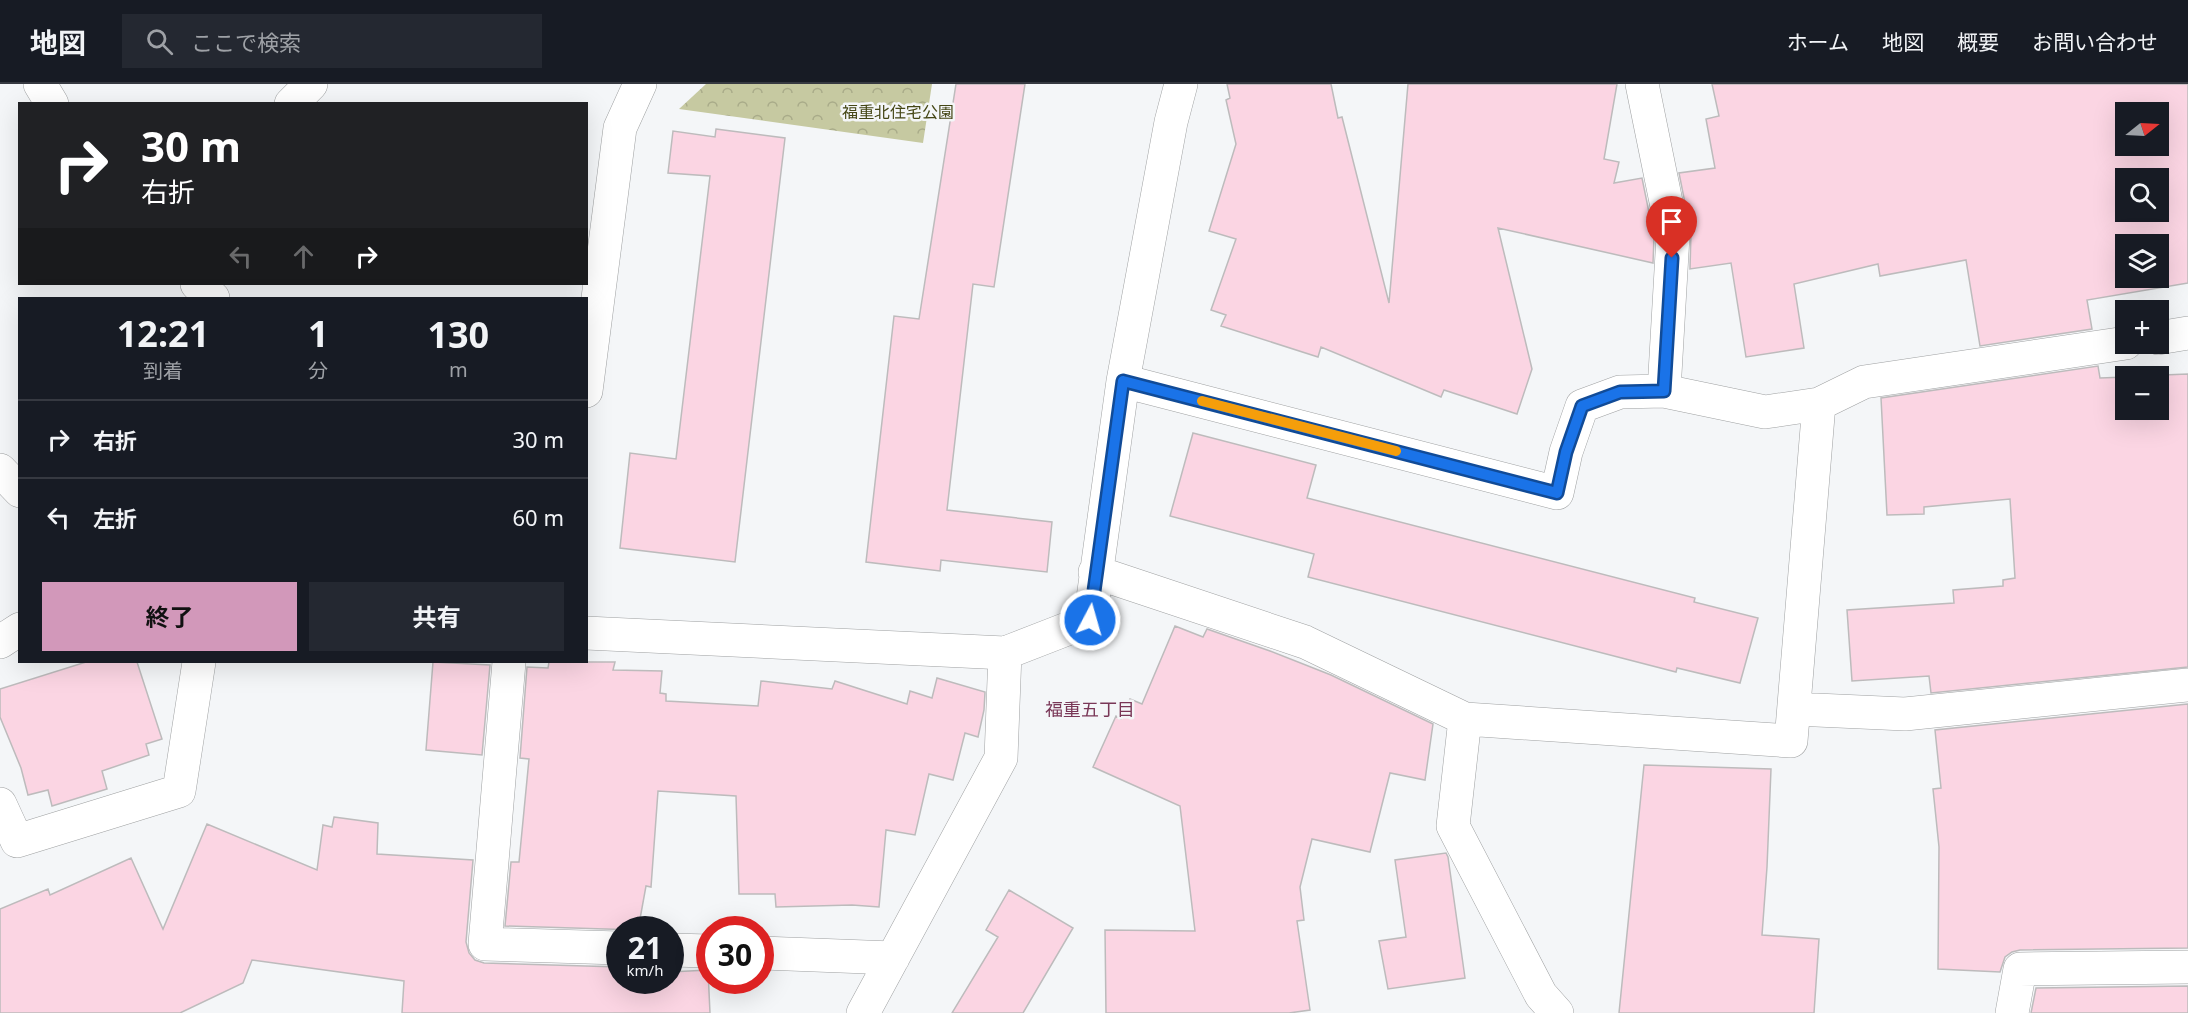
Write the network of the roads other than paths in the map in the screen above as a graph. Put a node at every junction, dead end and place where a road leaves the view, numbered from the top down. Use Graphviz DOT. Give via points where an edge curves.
graph roads {
  1 [pos="40,84"];
  2 [pos="311,84"];
  3 [pos="640,84"];
  4 [pos="1181,84"];
  5 [pos="1642,84"];
  6 [pos="51,102"];
  7 [pos="293,102"];
  8 [pos="198,285"];
  9 [pos="212,297"];
  10 [pos="2188,333"];
  11 [pos="2169,336"];
  12 [pos="2115,345"];
  13 [pos="588,376"];
  14 [pos="1123,381"];
  15 [pos="1664,391"];
  16 [pos="1819,404"];
  17 [pos="0,470"];
  18 [pos="18,489"];
  19 [pos="1095,572"];
  20 [pos="18,630"];
  21 [pos="588,633"];
  22 [pos="0,642"];
  23 [pos="1005,653"];
  24 [pos="199,663"];
  25 [pos="509,663"];
  26 [pos="2188,685"];
  27 [pos="1794,709"];
  28 [pos="1465,718"];
  29 [pos="0,804"];
  30 [pos="606,948"];
  31 [pos="774,954"];
  32 [pos="893,958"];
  33 [pos="2188,967"];
  34 [pos="862,1013"];
  35 [pos="1557,1013"];
  36 [pos="2012,1013"];
  1 -- 6 [label="street"];
  2 -- 7 [label="street"];
  3 -- 13 [label="street" via="620,128"];
  4 -- 14 [label="street"];
  5 -- 15 [label="street" via="1673,236"];
  8 -- 9 [label="street"];
  10 -- 11 [label="street"];
  12 -- 16 [label="street" via="1864,382"];
  14 -- 15 [label="street" via="1557,493 1582,406 1620,392"];
  14 -- 19 [label="street"];
  15 -- 16 [label="street" via="1765,412"];
  16 -- 27 [label="street"];
  17 -- 18 [label="street"];
  19 -- 23 [label="street" via="1090,620"];
  19 -- 28 [label="street" via="1305,642"];
  20 -- 22 [label="street"];
  21 -- 23 [label="street"];
  23 -- 32 [label="street" via="1001,759"];
  24 -- 29 [label="street" via="179,791 17,842"];
  25 -- 30 [label="street" via="485,944"];
  26 -- 27 [label="street" via="1905,714"];
  27 -- 28 [label="street" via="1791,741"];
  28 -- 35 [label="street" via="1453,826 1541,994"];
  31 -- 32 [label="street"];
  32 -- 34 [label="street"];
  33 -- 36 [label="street" via="2020,969"];
}
